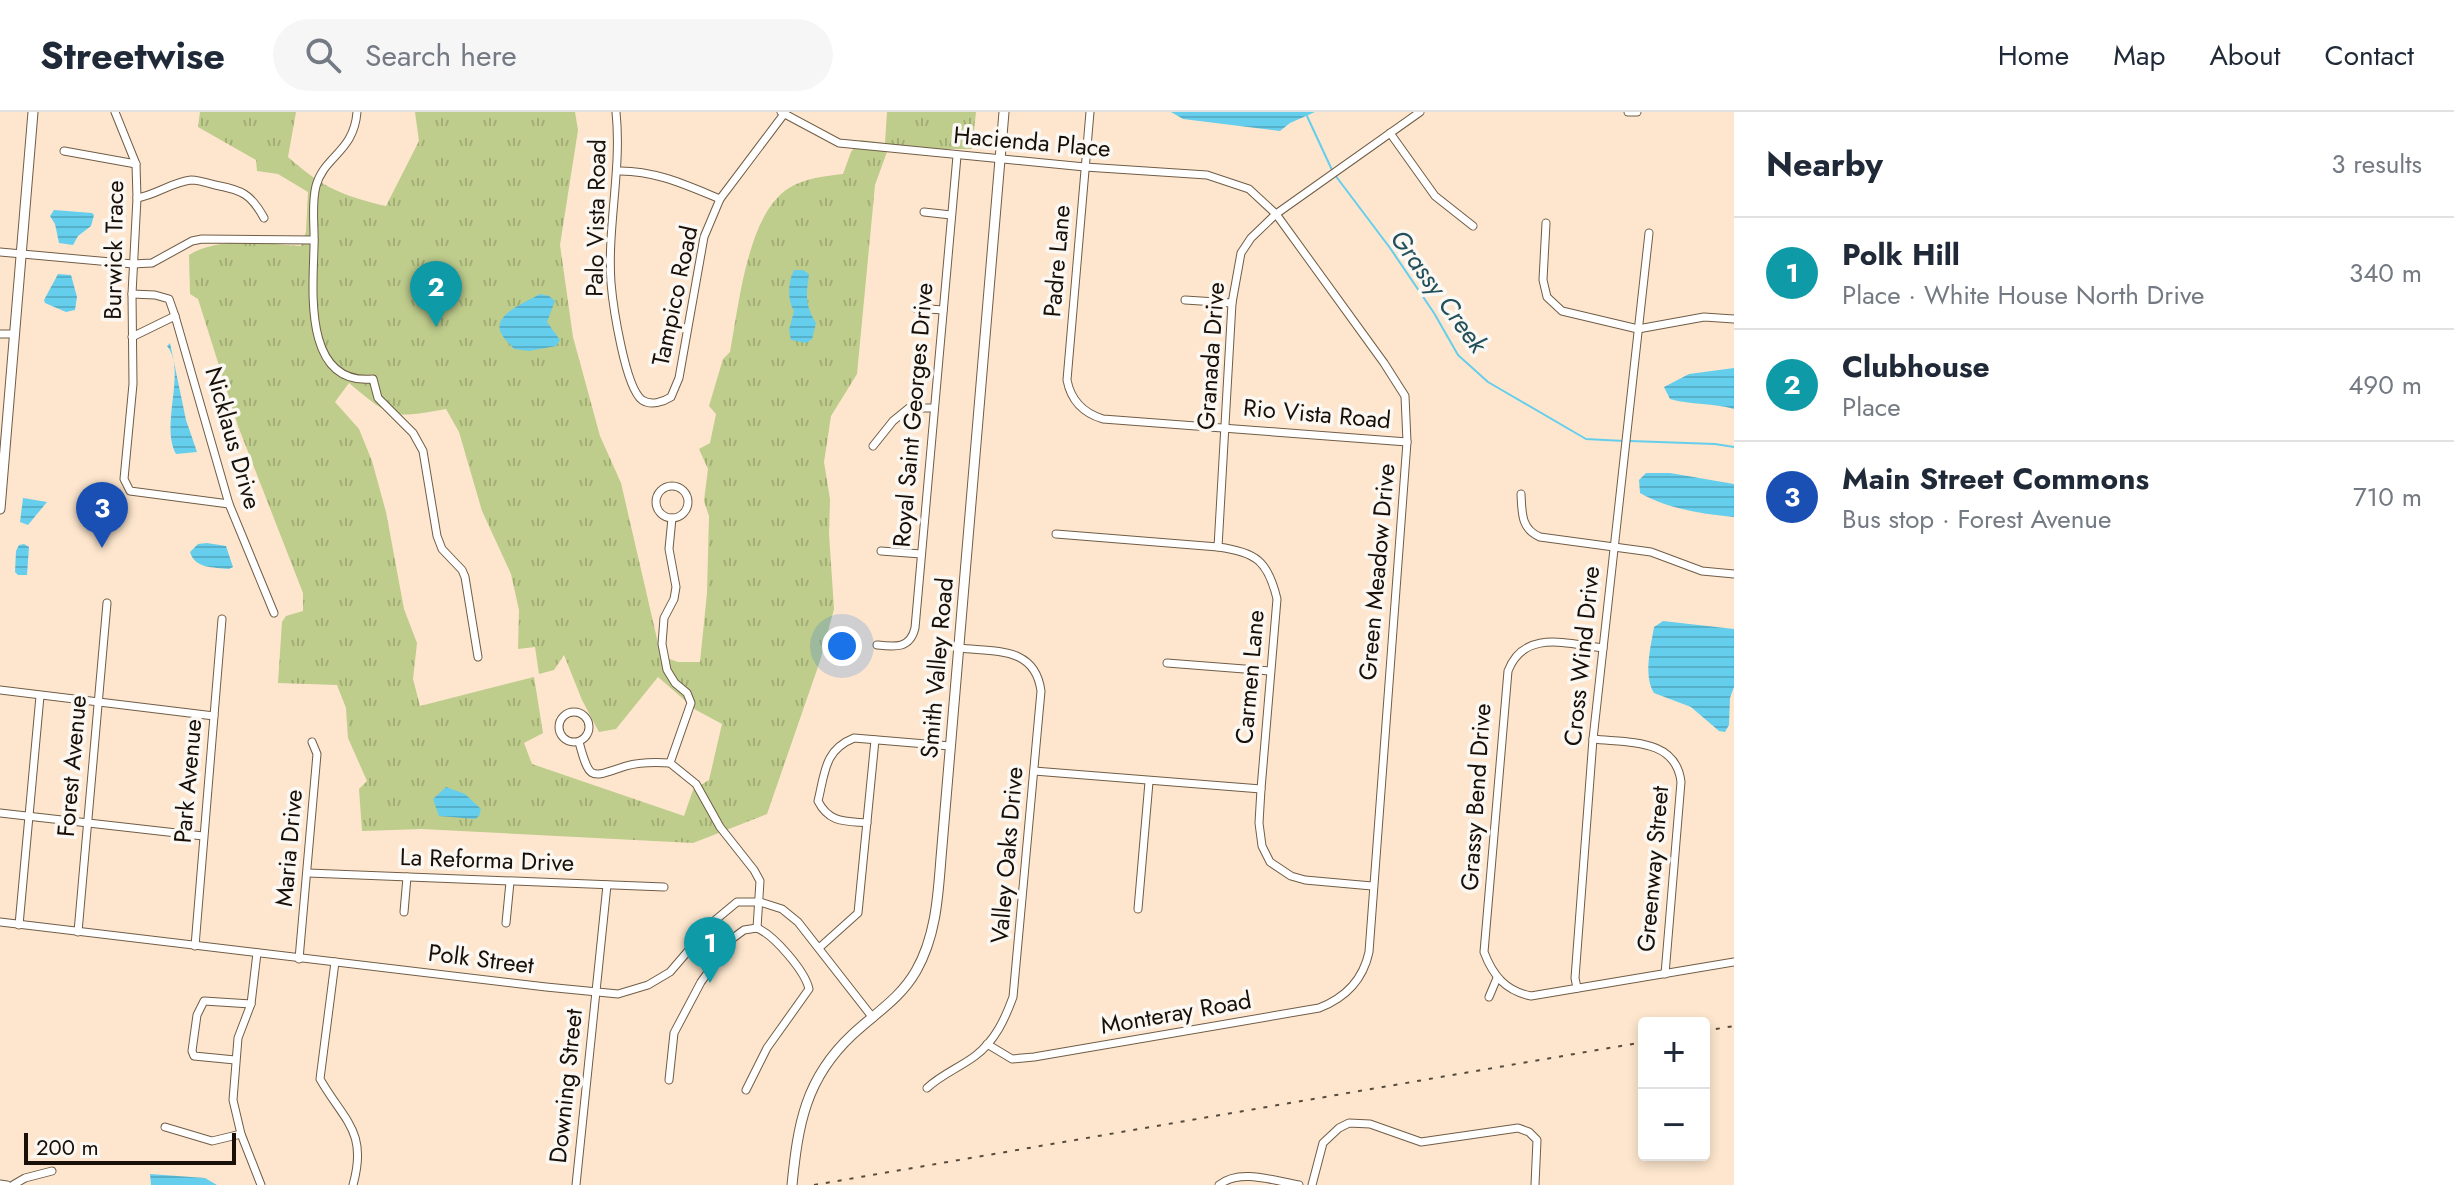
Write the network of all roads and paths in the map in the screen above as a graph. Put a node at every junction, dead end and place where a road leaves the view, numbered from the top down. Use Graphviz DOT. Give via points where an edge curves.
graph roads {
  1 [pos="33,112"];
  2 [pos="115,112"];
  3 [pos="357,112"];
  4 [pos="616,112"];
  5 [pos="1004,112"];
  6 [pos="1090,112"];
  7 [pos="1420,112"];
  8 [pos="1628,112"];
  9 [pos="1637,112"];
  10 [pos="783,113"];
  11 [pos="1390,133"];
  12 [pos="64,151"];
  13 [pos="957,156"];
  14 [pos="1000,159"];
  15 [pos="136,164"];
  16 [pos="1085,167"];
  17 [pos="617,171"];
  18 [pos="137,198"];
  19 [pos="720,199"];
  20 [pos="924,212"];
  21 [pos="1276,214"];
  22 [pos="951,215"];
  23 [pos="264,218"];
  24 [pos="1546,223"];
  25 [pos="1473,226"];
  26 [pos="1649,233"];
  27 [pos="314,240"];
  28 [pos="0,252"];
  29 [pos="19,255"];
  30 [pos="133,264"];
  31 [pos="132,294"];
  32 [pos="1185,300"];
  33 [pos="1232,303"];
  34 [pos="915,308"];
  35 [pos="943,310"];
  36 [pos="175,316"];
  37 [pos="1734,319"];
  38 [pos="1638,329"];
  39 [pos="0,334"];
  40 [pos="14,334"];
  41 [pos="132,341"];
  42 [pos="657,403"];
  43 [pos="933,408"];
  44 [pos="1082,408"];
  45 [pos="1226,427"];
  46 [pos="1407,442"];
  47 [pos="873,446"];
  48 [pos="1521,494"];
  49 [pos="229,504"];
  50 [pos="0,509"];
  51 [pos="672,518"];
  52 [pos="1056,534"];
  53 [pos="1218,547"];
  54 [pos="1613,547"];
  55 [pos="881,551"];
  56 [pos="921,554"];
  57 [pos="1734,574"];
  58 [pos="107,603"];
  59 [pos="274,613"];
  60 [pos="222,619"];
  61 [pos="877,645"];
  62 [pos="959,648"];
  63 [pos="1603,648"];
  64 [pos="478,657"];
  65 [pos="1167,663"];
  66 [pos="1270,671"];
  67 [pos="0,690"];
  68 [pos="40,696"];
  69 [pos="97,703"];
  70 [pos="214,716"];
  71 [pos="1593,739"];
  72 [pos="875,740"];
  73 [pos="312,742"];
  74 [pos="579,742"];
  75 [pos="950,746"];
  76 [pos="670,763"];
  77 [pos="1034,771"];
  78 [pos="1149,782"];
  79 [pos="1261,789"];
  80 [pos="0,813"];
  81 [pos="29,816"];
  82 [pos="867,823"];
  83 [pos="88,824"];
  84 [pos="203,836"];
  85 [pos="308,873"];
  86 [pos="407,877"];
  87 [pos="510,882"];
  88 [pos="607,885"];
  89 [pos="1372,886"];
  90 [pos="664,887"];
  91 [pos="760,902"];
  92 [pos="1138,909"];
  93 [pos="404,912"];
  94 [pos="0,922"];
  95 [pos="506,923"];
  96 [pos="19,925"];
  97 [pos="757,928"];
  98 [pos="78,932"];
  99 [pos="195,946"];
  100 [pos="819,948"];
  101 [pos="257,953"];
  102 [pos="299,959"];
  103 [pos="335,962"];
  104 [pos="1734,962"];
  105 [pos="1361,973"];
  106 [pos="1665,974"];
  107 [pos="1497,978"];
  108 [pos="1577,988"];
  109 [pos="597,992"];
  110 [pos="1489,997"];
  111 [pos="251,1004"];
  112 [pos="873,1018"];
  113 [pos="987,1044"];
  114 [pos="235,1060"];
  115 [pos="669,1080"];
  116 [pos="927,1088"];
  117 [pos="746,1090"];
  118 [pos="165,1127"];
  119 [pos="241,1134"];
  120 [pos="52,1171"];
  121 [pos="792,1183"];
  122 [pos="0,1184"];
  123 [pos="7,1185"];
  124 [pos="13,1185"];
  125 [pos="261,1185"];
  126 [pos="353,1185"];
  127 [pos="576,1185"];
  128 [pos="1219,1185"];
  129 [pos="1299,1185"];
  130 [pos="1312,1185"];
  131 [pos="1535,1185"];
  1 -- 29 [label="main road"];
  2 -- 15 [label="street, Burwick Trace"];
  3 -- 27 [label="street" via="352,137 318,179"];
  4 -- 17 [label="street, Palo Vista Road"];
  5 -- 14 [label="main road, Smith Valley Road"];
  6 -- 16 [label="street, Padre Lane"];
  7 -- 11 [label="street, Granada Drive"];
  8 -- 9 [label="street"];
  10 -- 13 [label="street, Hacienda Place" via="839,143"];
  10 -- 19 [label="street, Tampico Road"];
  11 -- 21 [label="street, Granada Drive"];
  11 -- 25 [label="street" via="1435,196"];
  12 -- 15 [label="street"];
  13 -- 14 [label="street, Hacienda Place"];
  13 -- 22 [label="street, Royal Saint Georges Drive"];
  14 -- 16 [label="street, Hacienda Place"];
  14 -- 62 [label="main road, Smith Valley Road"];
  15 -- 18 [label="street, Burwick Trace"];
  16 -- 21 [label="street, Hacienda Place" via="1207,175 1249,189"];
  16 -- 44 [label="street, Padre Lane" via="1067,380"];
  17 -- 19 [label="street" via="668,178"];
  17 -- 42 [label="street, Palo Vista Road" via="611,283 621,346 634,390 643,400"];
  18 -- 23 [label="street" via="192,180 237,189 254,200"];
  18 -- 30 [label="street, Burwick Trace"];
  19 -- 42 [label="street, Tampico Road" via="704,237 679,378 671,397"];
  20 -- 22 [label="street"];
  21 -- 33 [label="street, Granada Drive" via="1241,253"];
  21 -- 46 [label="street, Green Meadow Drive" via="1405,396"];
  22 -- 35 [label="street, Royal Saint Georges Drive"];
  24 -- 38 [label="street" via="1542,259 1547,297 1562,311"];
  26 -- 38 [label="street, Cross Wind Drive"];
  27 -- 30 [label="street" via="202,239 152,263"];
  27 -- 64 [label="street" via="313,312 319,342 344,373 373,379 378,398 420,443 439,542 465,577"];
  28 -- 29 [label="street"];
  29 -- 30 [label="street"];
  29 -- 40 [label="main road"];
  30 -- 31 [label="street, Burwick Trace"];
  31 -- 36 [label="street" via="169,299"];
  31 -- 41 [label="street, Burwick Trace"];
  32 -- 33 [label="street"];
  33 -- 45 [label="street, Granada Drive"];
  34 -- 35 [label="street"];
  35 -- 43 [label="street, Royal Saint Georges Drive"];
  36 -- 41 [label="street"];
  36 -- 49 [label="street, Nicklaus Drive"];
  37 -- 38 [label="street" via="1704,317"];
  38 -- 54 [label="street, Cross Wind Drive"];
  39 -- 40 [label="street"];
  40 -- 50 [label="main road"];
  41 -- 49 [label="street, Burwick Trace" via="124,479 130,491"];
  43 -- 47 [label="street" via="909,408"];
  43 -- 56 [label="street, Royal Saint Georges Drive"];
  44 -- 45 [label="street, Rio Vista Road" via="1103,419"];
  45 -- 46 [label="street, Rio Vista Road"];
  45 -- 53 [label="street, Granada Drive"];
  46 -- 89 [label="street, Green Meadow Drive"];
  48 -- 54 [label="street" via="1529,532 1551,540"];
  49 -- 59 [label="street, Nicklaus Drive"];
  51 -- 51 [label="street" via="662,515 656,501 671,487 681,489 688,502 682,515"];
  51 -- 76 [label="street" via="669,549 676,587 664,618 662,644 667,670 691,703"];
  52 -- 53 [label="street, Carmen Lane"];
  53 -- 66 [label="street, Carmen Lane" via="1242,550 1271,576 1277,599"];
  54 -- 57 [label="street" via="1651,552 1702,571"];
  54 -- 63 [label="street, Cross Wind Drive"];
  55 -- 56 [label="street"];
  56 -- 61 [label="street, Royal Saint Georges Drive" via="913,636 902,646"];
  58 -- 69 [label="street, Forest Avenue"];
  60 -- 70 [label="street, Park Avenue"];
  62 -- 75 [label="main road, Smith Valley Road"];
  62 -- 77 [label="street, Valley Oaks Drive" via="1019,656 1038,674"];
  63 -- 71 [label="street, Cross Wind Drive"];
  63 -- 107 [label="street, Grassy Bend Drive" via="1534,643 1511,662 1504,686 1484,952"];
  65 -- 66 [label="street"];
  66 -- 79 [label="street, Carmen Lane"];
  67 -- 68 [label="street"];
  68 -- 69 [label="street"];
  68 -- 81 [label="street"];
  69 -- 70 [label="street"];
  69 -- 83 [label="street, Forest Avenue"];
  70 -- 84 [label="street, Park Avenue"];
  71 -- 106 [label="street, Greenway Street" via="1655,747 1669,754 1680,770"];
  71 -- 108 [label="street, Cross Wind Drive"];
  72 -- 75 [label="street"];
  72 -- 82 [label="street"];
  72 -- 82 [label="street" via="854,738 839,744 830,754 818,801 832,819"];
  73 -- 85 [label="street, Maria Drive" via="317,754"];
  74 -- 74 [label="street" via="569,742 559,733 560,719 568,713 582,714 588,722 589,732"];
  74 -- 76 [label="street" via="584,762 597,775 647,762"];
  75 -- 112 [label="main road, Smith Valley Road" via="932,931 908,983"];
  76 -- 91 [label="street" via="696,784 720,827 754,870"];
  77 -- 78 [label="street"];
  77 -- 113 [label="street, Valley Oaks Drive" via="1016,985 1002,1024"];
  78 -- 79 [label="street"];
  78 -- 92 [label="street"];
  79 -- 89 [label="street, Carmen Lane" via="1259,833 1270,862 1305,880"];
  80 -- 81 [label="street"];
  81 -- 83 [label="street"];
  81 -- 96 [label="street"];
  82 -- 100 [label="street" via="858,913"];
  83 -- 84 [label="street"];
  83 -- 98 [label="street, Forest Avenue"];
  84 -- 99 [label="street, Park Avenue"];
  85 -- 86 [label="street, La Reforma Drive"];
  85 -- 102 [label="street, Maria Drive"];
  86 -- 87 [label="street, La Reforma Drive"];
  86 -- 93 [label="street"];
  87 -- 88 [label="street, La Reforma Drive"];
  87 -- 95 [label="street"];
  88 -- 90 [label="street, La Reforma Drive"];
  88 -- 109 [label="street, Downing Street"];
  89 -- 105 [label="street, Green Meadow Drive" via="1369,952"];
  91 -- 97 [label="street"];
  91 -- 100 [label="street" via="782,909"];
  91 -- 109 [label="street, Polk Street" via="737,902 670,972 648,985 618,994"];
  94 -- 96 [label="street, Polk Street"];
  96 -- 98 [label="street, Polk Street"];
  97 -- 115 [label="street" via="733,938 701,982 674,1033"];
  97 -- 117 [label="street" via="767,932 801,971 809,989 767,1048"];
  98 -- 99 [label="street, Polk Street"];
  99 -- 101 [label="street, Polk Street"];
  100 -- 112 [label="street"];
  101 -- 102 [label="street, Polk Street"];
  101 -- 111 [label="street"];
  102 -- 103 [label="street, Polk Street"];
  103 -- 109 [label="street, Polk Street"];
  103 -- 126 [label="street" via="320,1079 355,1132"];
  104 -- 106 [label="street"];
  105 -- 113 [label="street, Monteray Road" via="1341,998 1301,1012 1023,1059 1005,1056"];
  106 -- 108 [label="street"];
  107 -- 108 [label="street" via="1531,996"];
  107 -- 110 [label="street"];
  109 -- 127 [label="street, Downing Street"];
  111 -- 114 [label="street"];
  111 -- 114 [label="street" via="204,1001 197,1015 194,1056"];
  112 -- 121 [label="main road, Smith Valley Road" via="844,1043 815,1082 798,1129"];
  113 -- 116 [label="street, Valley Oaks Drive"];
  114 -- 119 [label="street" via="233,1100"];
  118 -- 119 [label="street" via="212,1141"];
  119 -- 125 [label="street"];
  120 -- 124 [label="street"];
  122 -- 123 [label="street"];
  128 -- 129 [label="street" via="1244,1176"];
  130 -- 131 [label="street" via="1323,1143 1339,1128 1358,1122 1421,1142 1518,1128 1537,1140"];
}
